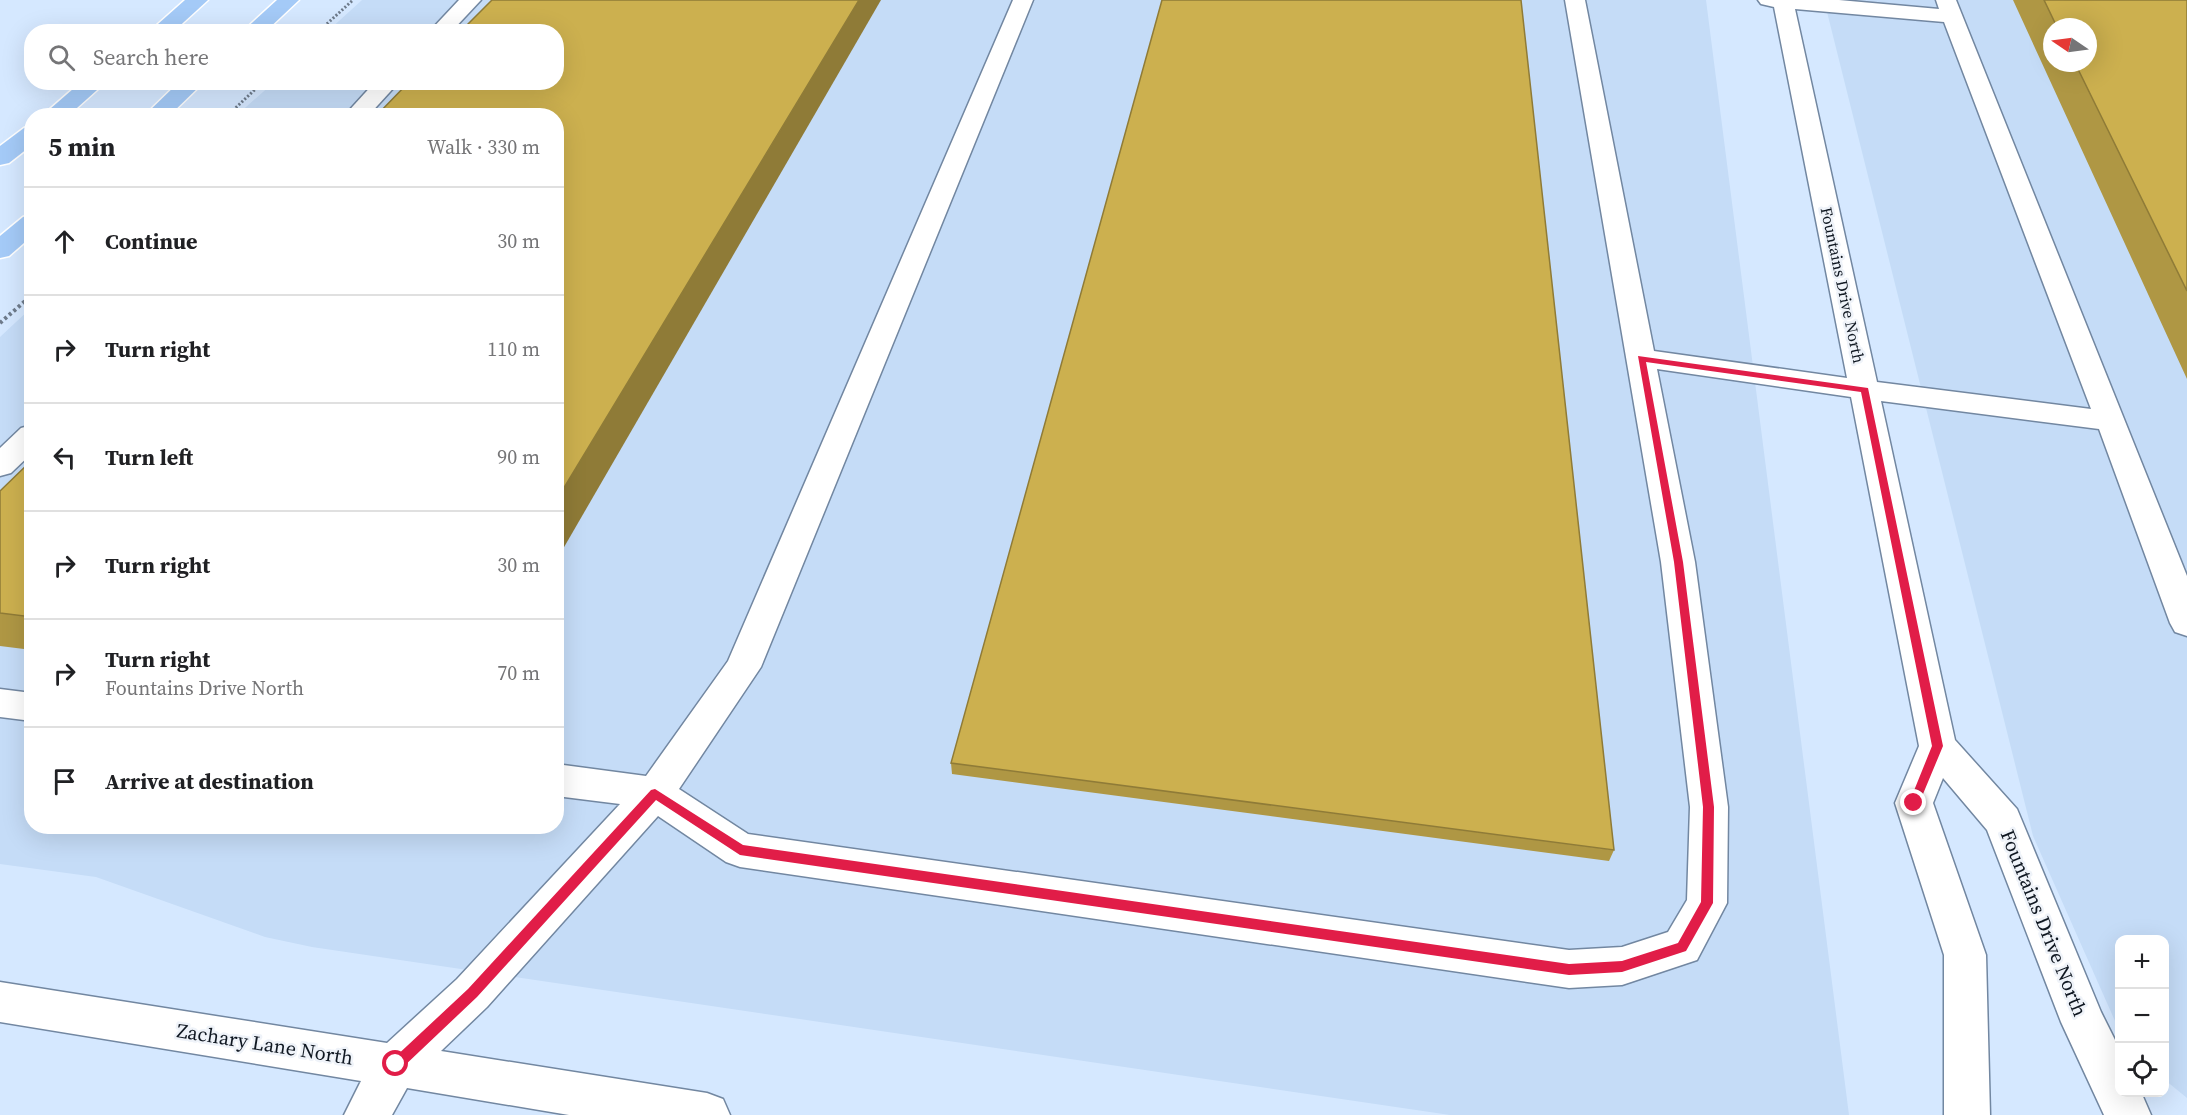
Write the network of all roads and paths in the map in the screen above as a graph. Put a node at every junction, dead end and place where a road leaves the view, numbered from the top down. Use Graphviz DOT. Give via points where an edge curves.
graph roads {
  1 [pos="198,0"];
  2 [pos="289,0"];
  3 [pos="352,0"];
  4 [pos="471,0"];
  5 [pos="1023,0"];
  6 [pos="1575,0"];
  7 [pos="1778,0"];
  8 [pos="1949,8"];
  9 [pos="169,24"];
  10 [pos="261,24"];
  11 [pos="326,24"];
  12 [pos="447,24"];
  13 [pos="85,90"];
  14 [pos="184,90"];
  15 [pos="255,90"];
  16 [pos="380,90"];
  17 [pos="63,108"];
  18 [pos="164,108"];
  19 [pos="235,108"];
  20 [pos="363,108"];
  21 [pos="24,139"];
  22 [pos="0,158"];
  23 [pos="24,229"];
  24 [pos="0,250"];
  25 [pos="24,302"];
  26 [pos="0,323"];
  27 [pos="1641,358"];
  28 [pos="1865,390"];
  29 [pos="2111,421"];
  30 [pos="24,443"];
  31 [pos="0,466"];
  32 [pos="2187,623"];
  33 [pos="0,703"];
  34 [pos="24,706"];
  35 [pos="1938,746"];
  36 [pos="564,781"];
  37 [pos="655,793"];
  38 [pos="0,1002"];
  39 [pos="396,1064"];
  40 [pos="367,1115"];
  41 [pos="707,1115"];
  42 [pos="1967,1115"];
  43 [pos="2128,1115"];
  1 -- 9 [label="main road"];
  2 -- 10 [label="main road"];
  3 -- 11 [label="path"];
  4 -- 12 [label="street"];
  5 -- 37 [label="street" via="743,667"];
  6 -- 27 [label="street"];
  7 -- 8 [label="street"];
  7 -- 28 [label="street, Fountains Drive North"];
  8 -- 29 [label="street"];
  13 -- 17 [label="main road"];
  14 -- 18 [label="main road"];
  15 -- 19 [label="path"];
  16 -- 20 [label="street"];
  21 -- 22 [label="main road"];
  23 -- 24 [label="main road"];
  25 -- 26 [label="path"];
  27 -- 28 [label="street"];
  27 -- 37 [label="street" via="1678,562 1709,807 1707,903 1682,947 1622,966 1569,969 740,850"];
  28 -- 29 [label="street"];
  28 -- 35 [label="street, Fountains Drive North"];
  29 -- 32 [label="street"];
  30 -- 31 [label="street"];
  33 -- 34 [label="street"];
  35 -- 42 [label="street" via="1914,803 1965,956"];
  35 -- 43 [label="street, Fountains Drive North" via="2003,821 2083,1022"];
  36 -- 37 [label="street"];
  37 -- 39 [label="street" via="472,993"];
  38 -- 39 [label="street, Zachary Lane North"];
  39 -- 40 [label="street"];
  39 -- 41 [label="street, Zachary Lane North"];
}
